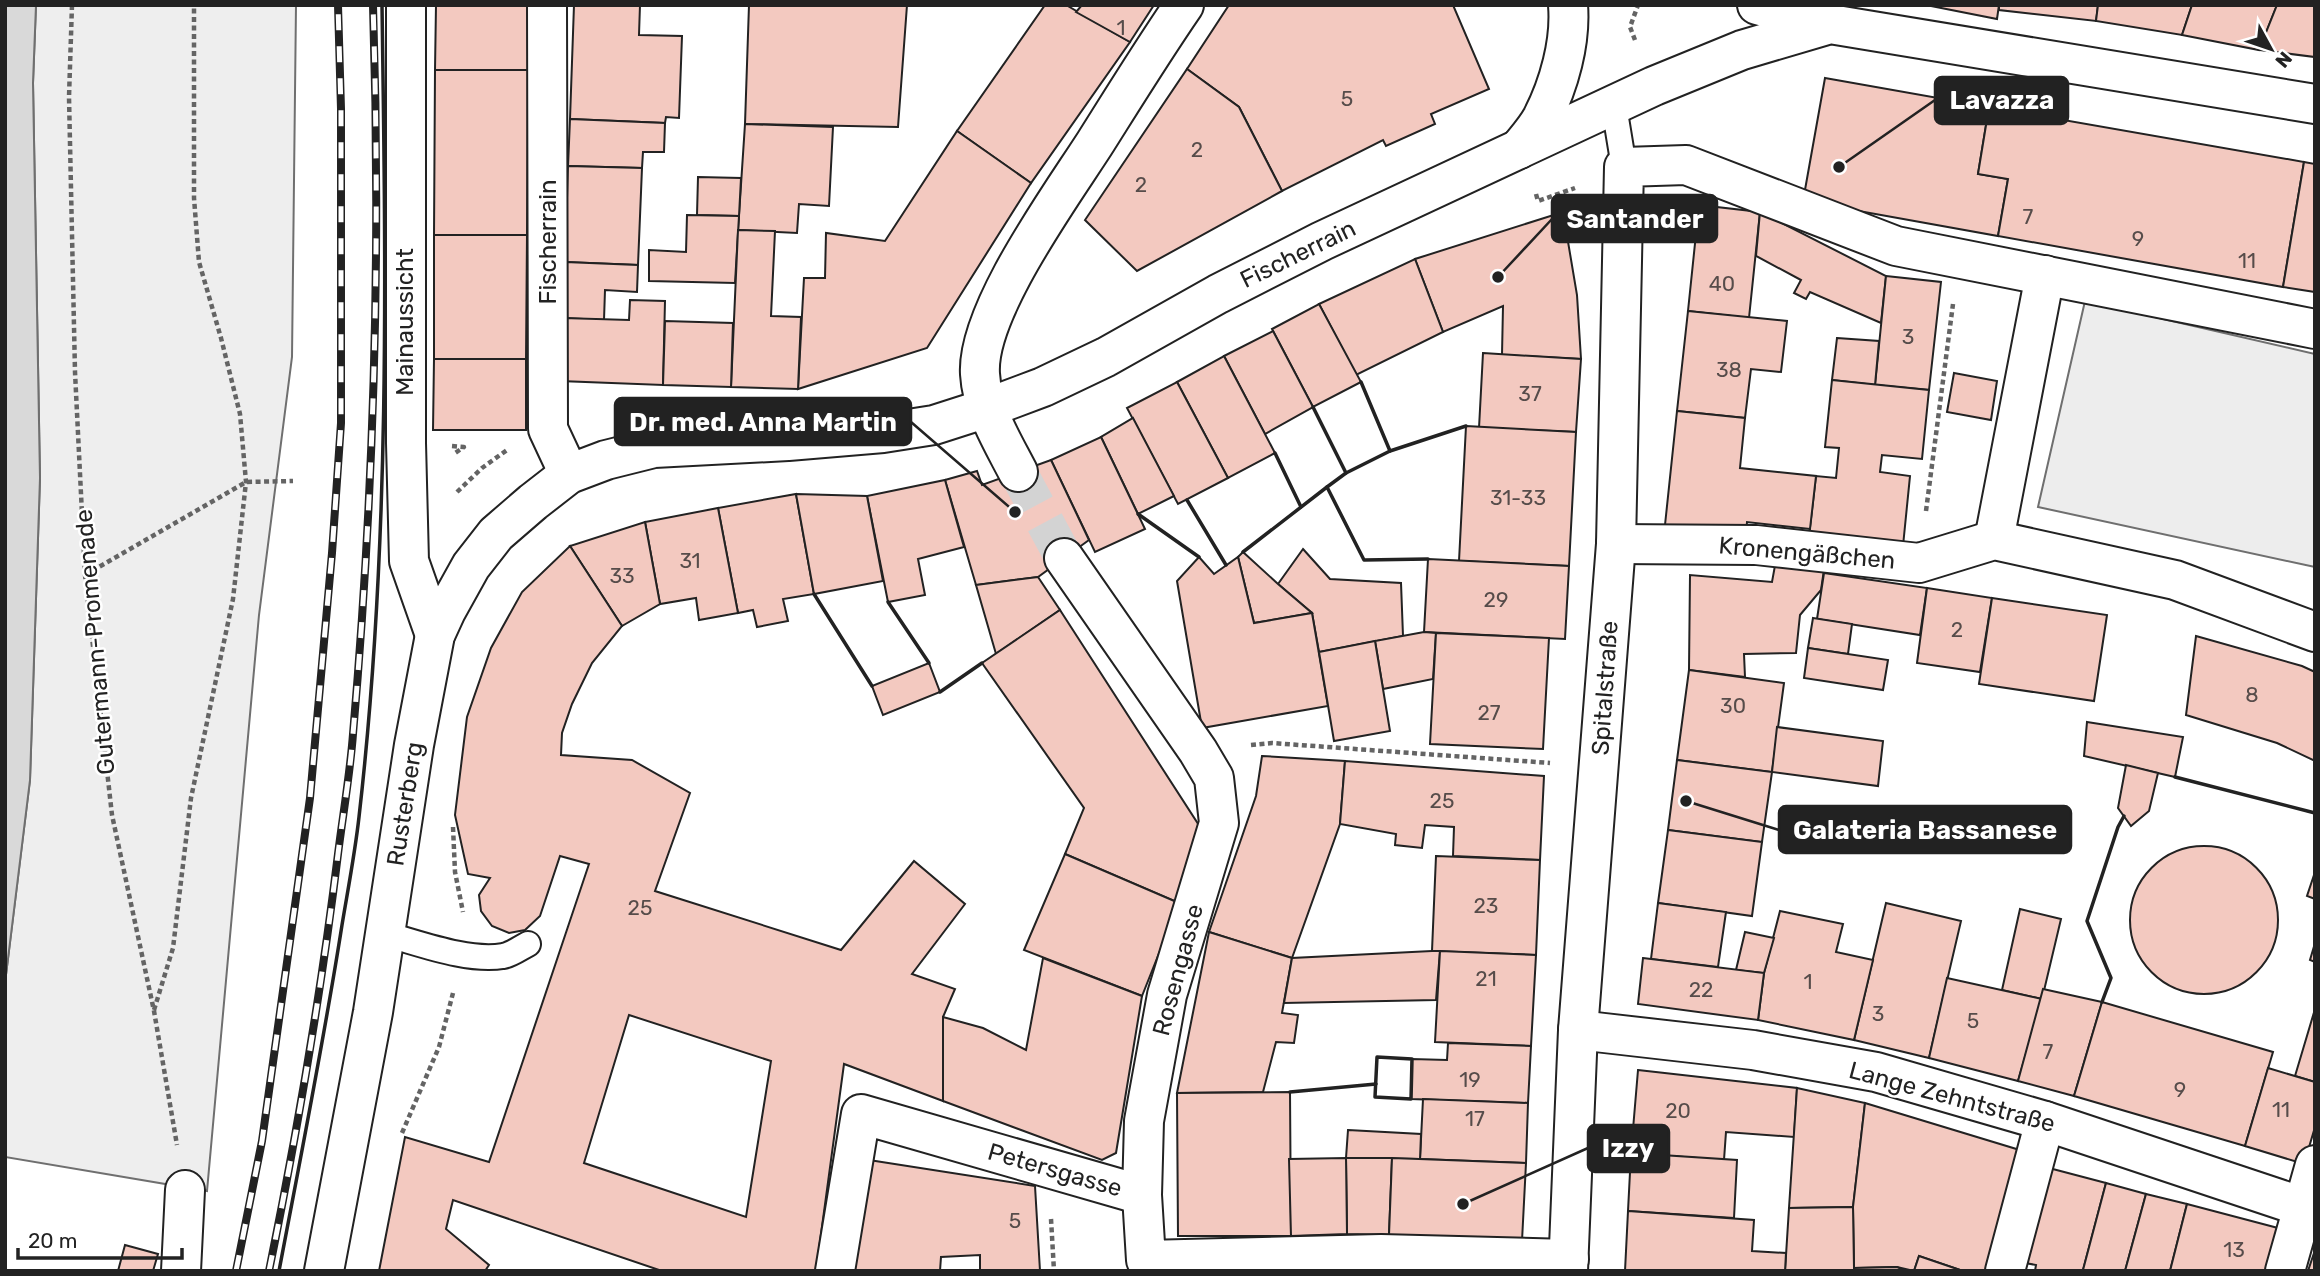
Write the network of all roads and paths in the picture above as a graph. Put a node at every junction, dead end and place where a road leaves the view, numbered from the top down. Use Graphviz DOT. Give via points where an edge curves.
graph roads {
  1 [pos="72,5"];
  2 [pos="194,5"];
  3 [pos="406,5"];
  4 [pos="547,5"];
  5 [pos="1184,5"];
  6 [pos="1568,5"];
  7 [pos="1638,5"];
  8 [pos="1757,5"];
  9 [pos="1853,20"];
  10 [pos="1630,27"];
  11 [pos="2315,104"];
  12 [pos="1614,106"];
  13 [pos="1519,149"];
  14 [pos="1624,167"];
  15 [pos="1959,258"];
  16 [pos="2045,275"];
  17 [pos="2315,329"];
  18 [pos="986,408"];
  19 [pos="548,429"];
  20 [pos="654,448"];
  21 [pos="1018,472"];
  22 [pos="569,474"];
  23 [pos="293,481"];
  24 [pos="246,482"];
  25 [pos="453,496"];
  26 [pos="1994,540"];
  27 [pos="1616,544"];
  28 [pos="1064,558"];
  29 [pos="1919,563"];
  30 [pos="85,575"];
  31 [pos="2315,632"];
  32 [pos="435,635"];
  33 [pos="1198,751"];
  34 [pos="1599,766"];
  35 [pos="385,934"];
  36 [pos="528,944"];
  37 [pos="153,1011"];
  38 [pos="1578,1030"];
  39 [pos="2045,1121"];
  40 [pos="2315,1165"];
  41 [pos="185,1190"];
  42 [pos="1142,1195"];
  43 [pos="2308,1209"];
  44 [pos="1569,1265"];
  45 [pos="181,1271"];
  46 [pos="324,1271"];
  47 [pos="835,1271"];
  48 [pos="2005,1271"];
  49 [pos="2285,1271"];
  1 -- 30 [label="path, Gutermann-Promenade" via="69,97"];
  2 -- 24 [label="path" via="194,198 199,262 240,414"];
  3 -- 32 [label="street, Mainaussicht" via="409,561"];
  4 -- 19 [label="street, Fischerrain"];
  5 -- 18 [label="street" via="1004,290 983,340 980,373"];
  6 -- 13 [label="street" via="1562,68 1542,118"];
  7 -- 10 [label="path"];
  8 -- 9 [label="street"];
  9 -- 11 [label="street"];
  9 -- 12 [label="street, Fischerrain" via="1742,50"];
  12 -- 13 [label="street, Fischerrain"];
  12 -- 14 [label="lane, Spitalstraße"];
  13 -- 18 [label="street, Fischerrain" via="1322,241 1106,357"];
  14 -- 15 [label="street" via="1686,165 1896,246"];
  14 -- 27 [label="street, Spitalstraße"];
  15 -- 16 [label="street"];
  15 -- 29 [label="path"];
  16 -- 17 [label="street"];
  16 -- 26 [label="street"];
  18 -- 20 [label="street, Fischerrain" via="934,425 883,433"];
  18 -- 21 [label="street"];
  19 -- 22 [label="street, Fischerrain"];
  19 -- 25 [label="path" via="513,445"];
  20 -- 22 [label="street, Rusterberg"];
  22 -- 32 [label="street, Rusterberg" via="496,534 471,566"];
  23 -- 24 [label="path"];
  24 -- 30 [label="path"];
  24 -- 37 [label="path" via="233,599 191,798 173,948"];
  26 -- 29 [label="street, Kronengäßchen"];
  26 -- 31 [label="street" via="2175,580"];
  27 -- 29 [label="street, Kronengäßchen" via="1756,545"];
  27 -- 34 [label="street, Spitalstraße"];
  28 -- 33 [label="street, Rosengasse"];
  30 -- 37 [label="path, Gutermann-Promenade" via="112,815"];
  32 -- 35 [label="street, Rusterberg"];
  33 -- 34 [label="path" via="1272,743"];
  33 -- 42 [label="street, Rosengasse" via="1214,778 1219,823 1167,995 1144,1121"];
  34 -- 38 [label="street, Spitalstraße"];
  35 -- 36 [label="lane" via="486,957 506,956"];
  35 -- 46 [label="street, Rusterberg"];
  37 -- 41 [label="path, Gutermann-Promenade"];
  38 -- 39 [label="street, Lange Zehntstraße" via="1753,1050 1876,1072"];
  38 -- 44 [label="street, Spitalstraße"];
  39 -- 43 [label="street, Lange Zehntstraße"];
  39 -- 48 [label="street"];
  40 -- 43 [label="street"];
  41 -- 45 [label="street"];
  42 -- 44 [label="street, Petersgasse" via="1146,1260 1381,1254"];
  42 -- 47 [label="street, Petersgasse" via="861,1114"];
  43 -- 49 [label="street"];
}
